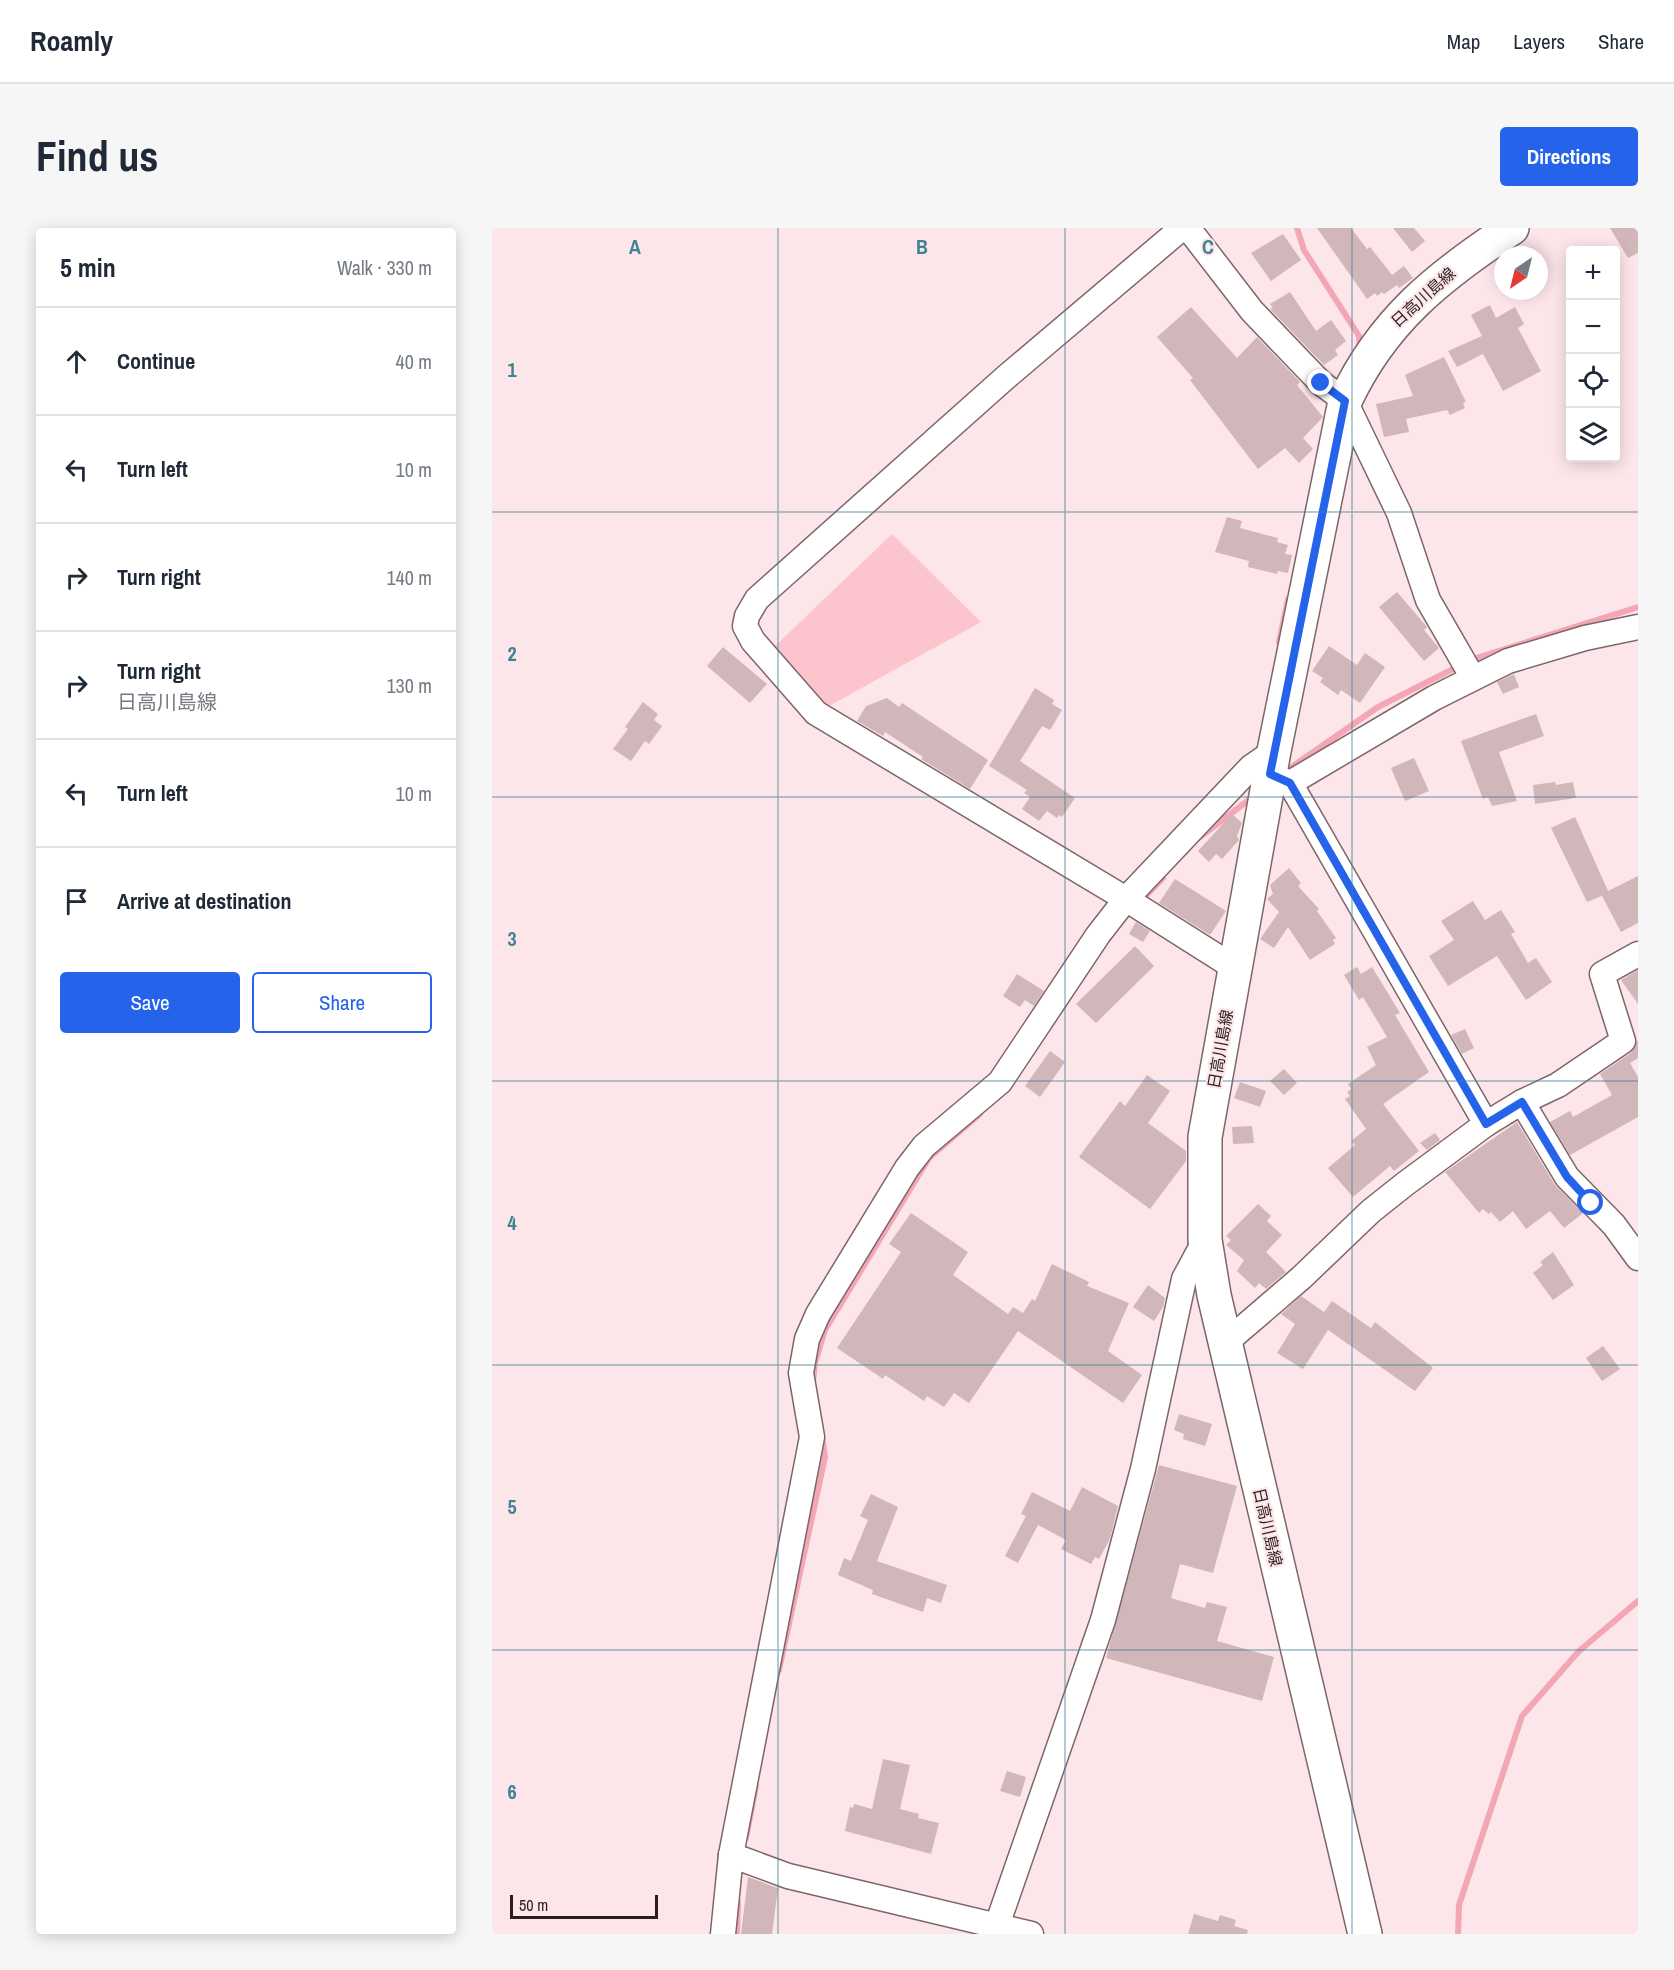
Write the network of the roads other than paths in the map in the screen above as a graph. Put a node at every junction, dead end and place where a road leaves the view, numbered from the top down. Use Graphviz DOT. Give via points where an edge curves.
graph roads {
  1 [pos="1182,228"];
  2 [pos="1188,228"];
  3 [pos="1512,228"];
  4 [pos="1345,401"];
  5 [pos="1638,627"];
  6 [pos="1473,678"];
  7 [pos="1278,769"];
  8 [pos="1126,899"];
  9 [pos="1638,954"];
  10 [pos="1235,968"];
  11 [pos="1522,1102"];
  12 [pos="1486,1124"];
  13 [pos="1205,1240"];
  14 [pos="1638,1258"];
  15 [pos="1224,1344"];
  16 [pos="731,1855"];
  17 [pos="996,1929"];
  18 [pos="723,1934"];
  19 [pos="1031,1934"];
  20 [pos="1365,1934"];
  1 -- 8 [label="street" via="1005,378 757,599 745,626 753,641 816,713"];
  2 -- 4 [label="street" via="1252,311 1321,383"];
  3 -- 4 [label="main road, 日高川島線" via="1452,270 1392,324 1367,358"];
  4 -- 6 [label="street" via="1399,513 1428,600"];
  4 -- 7 [label="main road, 日高川島線"];
  5 -- 6 [label="street" via="1508,661"];
  6 -- 7 [label="street"];
  7 -- 8 [label="street" via="1251,767"];
  7 -- 10 [label="main road, 日高川島線"];
  7 -- 12 [label="street"];
  8 -- 10 [label="street"];
  8 -- 16 [label="street" via="1000,1082 924,1146 907,1168 818,1314 807,1339 801,1373 812,1437"];
  9 -- 11 [label="street" via="1602,974 1623,1041 1558,1085"];
  10 -- 13 [label="main road, 日高川島線" via="1206,1137"];
  11 -- 12 [label="street"];
  11 -- 14 [label="street" via="1567,1177 1614,1225"];
  12 -- 15 [label="street" via="1371,1211"];
  13 -- 15 [label="main road, 日高川島線"];
  13 -- 17 [label="street" via="1184,1279 1143,1469 1103,1620"];
  15 -- 20 [label="main road, 日高川島線"];
  16 -- 17 [label="street" via="788,1876"];
  16 -- 18 [label="street"];
  17 -- 19 [label="street"];
}
